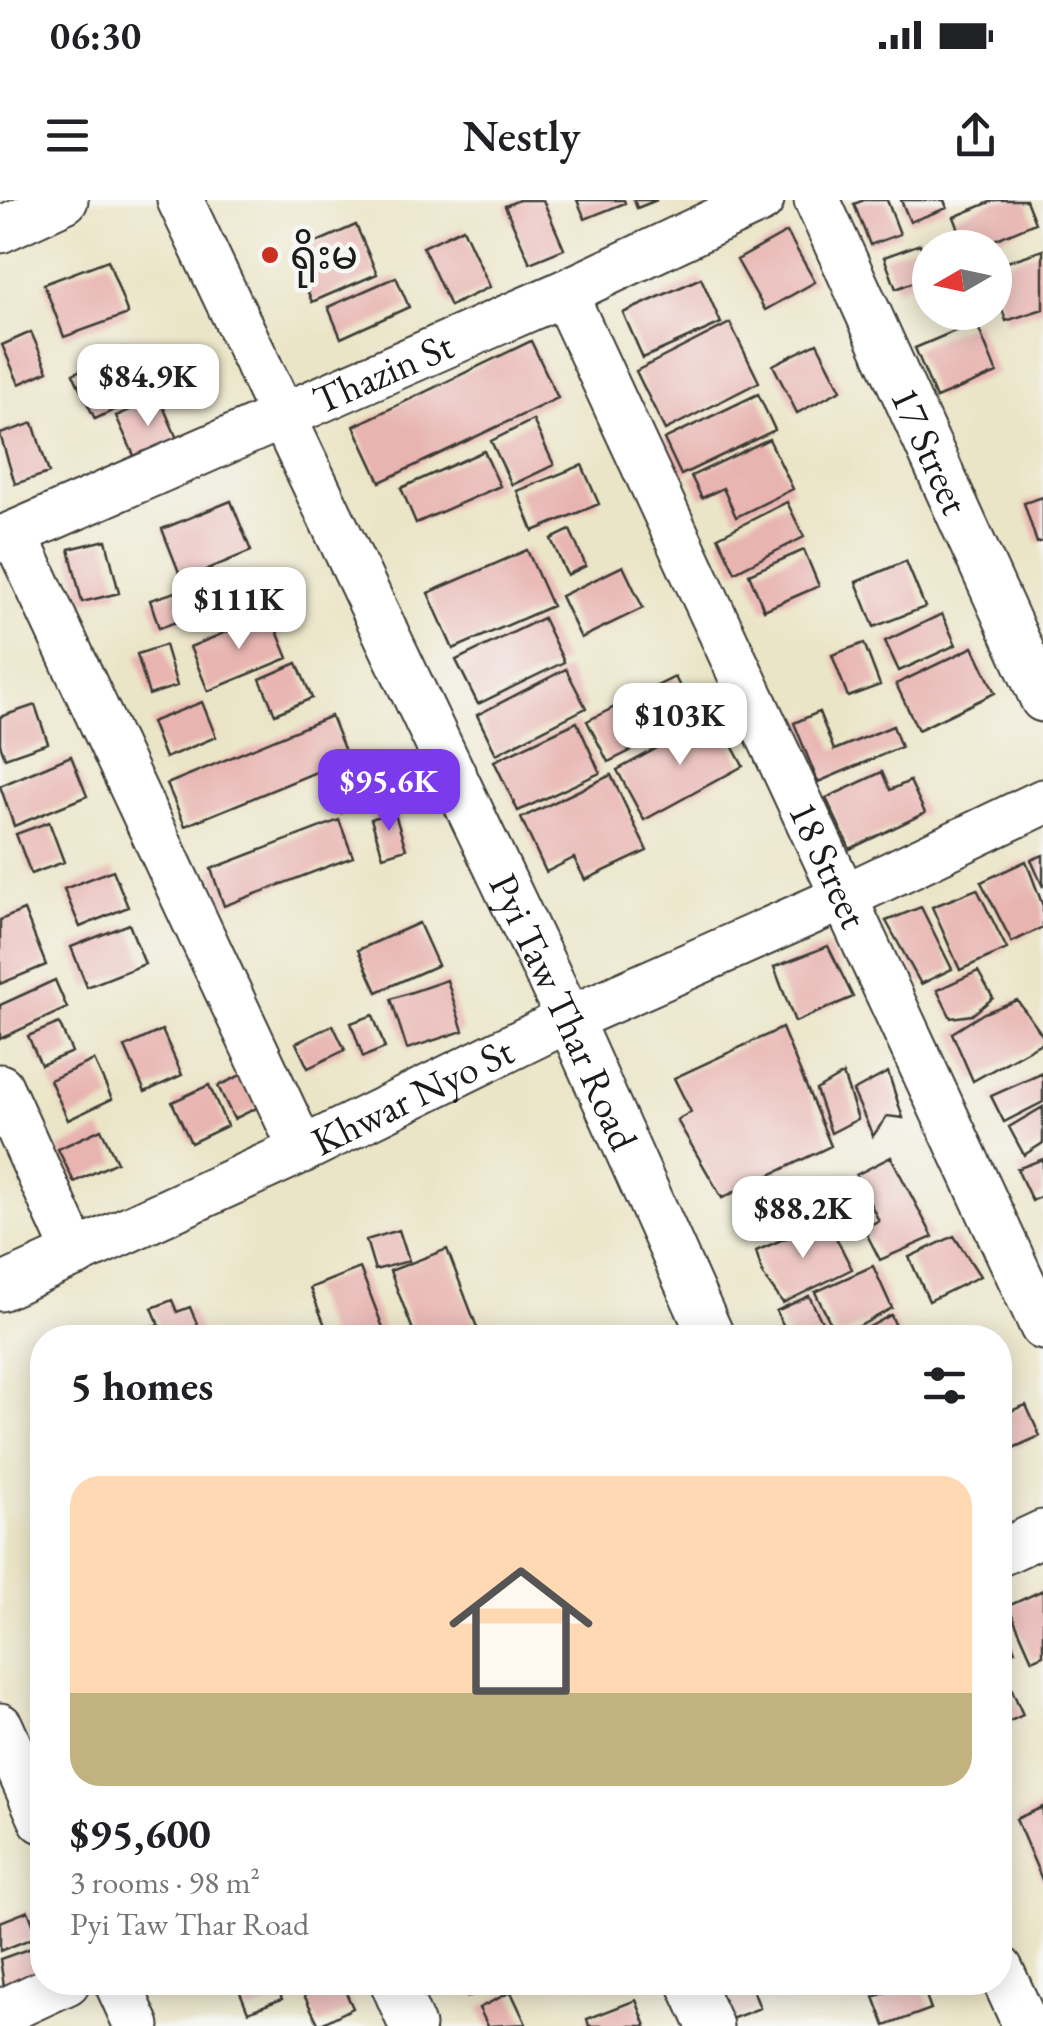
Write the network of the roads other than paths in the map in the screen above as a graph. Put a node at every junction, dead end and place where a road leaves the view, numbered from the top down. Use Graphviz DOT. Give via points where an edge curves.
graph roads {
  1 [pos="65,200"];
  2 [pos="180,200"];
  3 [pos="761,200"];
  4 [pos="816,200"];
  5 [pos="0,230"];
  6 [pos="564,293"];
  7 [pos="284,417"];
  8 [pos="7,537"];
  9 [pos="1043,700"];
  10 [pos="1043,802"];
  11 [pos="842,898"];
  12 [pos="569,1019"];
  13 [pos="0,1087"];
  14 [pos="302,1150"];
  15 [pos="76,1254"];
  16 [pos="0,1288"];
  17 [pos="706,1325"];
  18 [pos="1043,1327"];
  19 [pos="1043,1534"];
  20 [pos="1012,1548"];
  21 [pos="0,1726"];
  22 [pos="30,1793"];
  23 [pos="38,1995"];
  24 [pos="123,1995"];
  25 [pos="399,1995"];
  26 [pos="696,1995"];
  27 [pos="1012,1995"];
  28 [pos="0,2013"];
  29 [pos="136,2026"];
  30 [pos="412,2026"];
  31 [pos="710,2026"];
  32 [pos="1026,2026"];
  1 -- 5 [label="street"];
  2 -- 7 [label="street, Pyi Taw Thar Road"];
  3 -- 6 [label="street, Thazin St"];
  4 -- 9 [label="street, 17 Street"];
  6 -- 7 [label="street, Thazin St"];
  6 -- 11 [label="street, 18 Street"];
  7 -- 8 [label="street, Thazin St"];
  7 -- 12 [label="street, Pyi Taw Thar Road"];
  8 -- 14 [label="street"];
  10 -- 11 [label="street, Khwar Nyo St"];
  11 -- 12 [label="street, Khwar Nyo St"];
  11 -- 18 [label="street, 18 Street"];
  12 -- 14 [label="street, Khwar Nyo St"];
  12 -- 17 [label="street, Pyi Taw Thar Road"];
  13 -- 15 [label="street"];
  14 -- 15 [label="street, Khwar Nyo St"];
  15 -- 16 [label="street, Khwar Nyo St"];
  19 -- 20 [label="street"];
  21 -- 22 [label="street"];
  23 -- 28 [label="street"];
  24 -- 29 [label="street"];
  25 -- 30 [label="street"];
  26 -- 31 [label="street"];
  27 -- 32 [label="street"];
}
